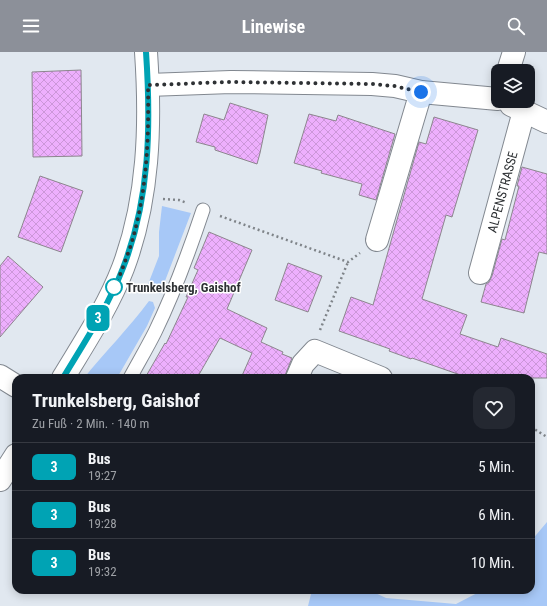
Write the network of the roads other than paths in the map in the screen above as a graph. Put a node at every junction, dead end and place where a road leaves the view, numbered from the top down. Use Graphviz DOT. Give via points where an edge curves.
graph roads {
  1 [pos="146,52"];
  2 [pos="514,52"];
  3 [pos="510,64"];
  4 [pos="148,85"];
  5 [pos="421,92"];
  6 [pos="491,98"];
  7 [pos="518,108"];
  8 [pos="524,111"];
  9 [pos="547,122"];
  10 [pos="203,210"];
  11 [pos="377,240"];
  12 [pos="480,273"];
  13 [pos="65,374"];
  14 [pos="132,374"];
  15 [pos="299,374"];
  16 [pos="371,374"];
  17 [pos="0,376"];
  18 [pos="12,384"];
  19 [pos="12,461"];
  20 [pos="0,480"];
  1 -- 4 [label="street"];
  2 -- 3 [label="street"];
  4 -- 5 [label="street" via="231,82 372,84"];
  4 -- 13 [label="street" via="146,177 136,228 123,269 110,297"];
  5 -- 6 [label="street"];
  5 -- 11 [label="street"];
  7 -- 8 [label="street"];
  8 -- 9 [label="street"];
  8 -- 12 [label="street, ALPENSTRASSE"];
  10 -- 14 [label="lane" via="171,296"];
  15 -- 16 [label="street" via="303,364 315,351"];
  17 -- 18 [label="street"];
  19 -- 20 [label="street"];
}
